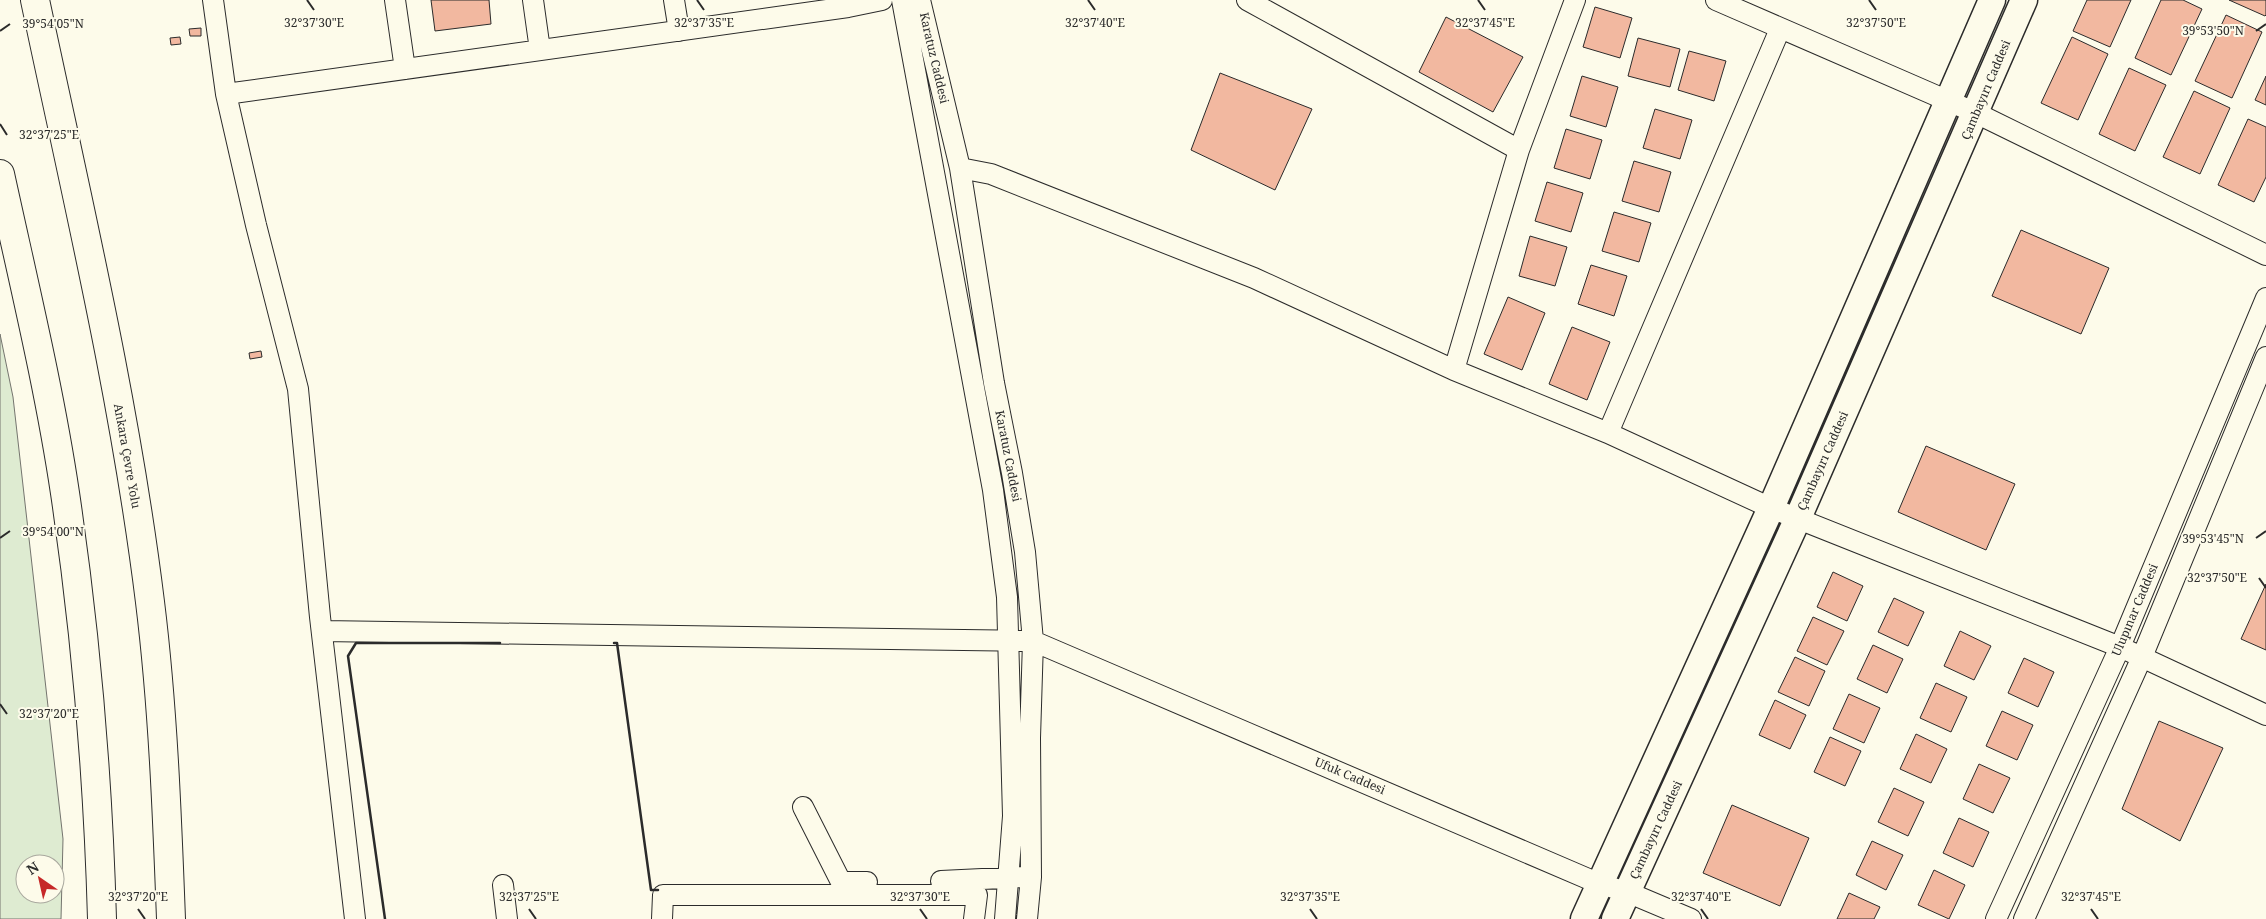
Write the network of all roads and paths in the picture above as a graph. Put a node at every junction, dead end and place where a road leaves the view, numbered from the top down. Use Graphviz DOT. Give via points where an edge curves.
graph roads {
  1 [pos="35,0"];
  2 [pos="213,0"];
  3 [pos="395,0"];
  4 [pos="533,0"];
  5 [pos="674,0"];
  6 [pos="882,0"];
  7 [pos="902,0"];
  8 [pos="920,0"];
  9 [pos="1247,0"];
  10 [pos="1575,0"];
  11 [pos="1716,0"];
  12 [pos="1992,0"];
  13 [pos="2024,0"];
  14 [pos="806,6"];
  15 [pos="1780,29"];
  16 [pos="680,31"];
  17 [pos="540,50"];
  18 [pos="405,69"];
  19 [pos="226,94"];
  20 [pos="1948,100"];
  21 [pos="1976,112"];
  22 [pos="1519,150"];
  23 [pos="960,168"];
  24 [pos="0,174"];
  25 [pos="2266,255"];
  26 [pos="2266,298"];
  27 [pos="2266,357"];
  28 [pos="1454,370"];
  29 [pos="1608,433"];
  30 [pos="1771,508"];
  31 [pos="1798,518"];
  32 [pos="322,631"];
  33 [pos="1008,639"];
  34 [pos="1033,641"];
  35 [pos="2120,647"];
  36 [pos="2142,657"];
  37 [pos="2266,715"];
  38 [pos="803,807"];
  39 [pos="1009,876"];
  40 [pos="1031,877"];
  41 [pos="1600,884"];
  42 [pos="504,885"];
  43 [pos="1627,892"];
  44 [pos="102,919"];
  45 [pos="171,919"];
  46 [pos="356,919"];
  47 [pos="507,919"];
  48 [pos="662,919"];
  49 [pos="974,919"];
  50 [pos="1005,919"];
  51 [pos="1027,919"];
  52 [pos="1584,919"];
  53 [pos="1615,919"];
  54 [pos="1691,919"];
  55 [pos="1996,919"];
  56 [pos="2024,919"];
  1 -- 45 [label="highway, Ankara Çevre Yolu" via="111,360 138,522 159,686"];
  2 -- 19 [label="street"];
  3 -- 18 [label="street"];
  4 -- 17 [label="street"];
  5 -- 16 [label="street"];
  6 -- 14 [label="street"];
  7 -- 33 [label="street" via="994,490 1007,597"];
  8 -- 23 [label="street, Karatuz Caddesi"];
  9 -- 22 [label="street"];
  10 -- 22 [label="street"];
  11 -- 15 [label="street"];
  12 -- 20 [label="main road"];
  13 -- 21 [label="main road, Çambayırı Caddesi"];
  14 -- 16 [label="street"];
  15 -- 20 [label="street"];
  15 -- 29 [label="street"];
  16 -- 17 [label="street"];
  17 -- 18 [label="street"];
  18 -- 19 [label="street"];
  19 -- 32 [label="street" via="298,389"];
  20 -- 21 [label="street"];
  20 -- 30 [label="main road"];
  21 -- 25 [label="street"];
  21 -- 31 [label="main road, Çambayırı Caddesi"];
  22 -- 28 [label="street"];
  23 -- 28 [label="street" via="991,174 1254,278"];
  23 -- 34 [label="street, Karatuz Caddesi" via="1025,552"];
  24 -- 44 [label="highway" via="65,492 89,690 99,813"];
  26 -- 35 [label="street, Ulupınar Caddesi"];
  27 -- 36 [label="street, Ulupınar Caddesi"];
  28 -- 29 [label="street"];
  29 -- 30 [label="street"];
  30 -- 31 [label="street"];
  30 -- 41 [label="main road"];
  31 -- 35 [label="street"];
  31 -- 43 [label="main road, Çambayırı Caddesi"];
  32 -- 33 [label="street, Ufuk Caddesi"];
  32 -- 46 [label="street"];
  33 -- 34 [label="street, Ufuk Caddesi"];
  33 -- 39 [label="street" via="1014,816"];
  34 -- 40 [label="street, Karatuz Caddesi"];
  34 -- 41 [label="street, Ufuk Caddesi"];
  35 -- 36 [label="street"];
  35 -- 55 [label="street, Ulupınar Caddesi"];
  36 -- 37 [label="street"];
  36 -- 56 [label="street, Ulupınar Caddesi"];
  38 -- 39 [label="street" via="841,882 967,881"];
  39 -- 40 [label="street"];
  39 -- 50 [label="street"];
  40 -- 51 [label="street, Karatuz Caddesi"];
  41 -- 43 [label="street, Ufuk Caddesi"];
  41 -- 52 [label="main road"];
  42 -- 47 [label="street"];
  43 -- 53 [label="main road, Çambayırı Caddesi"];
  43 -- 54 [label="street, Ufuk Caddesi"];
  48 -- 49 [label="street" via="663,895 977,895"];
}
